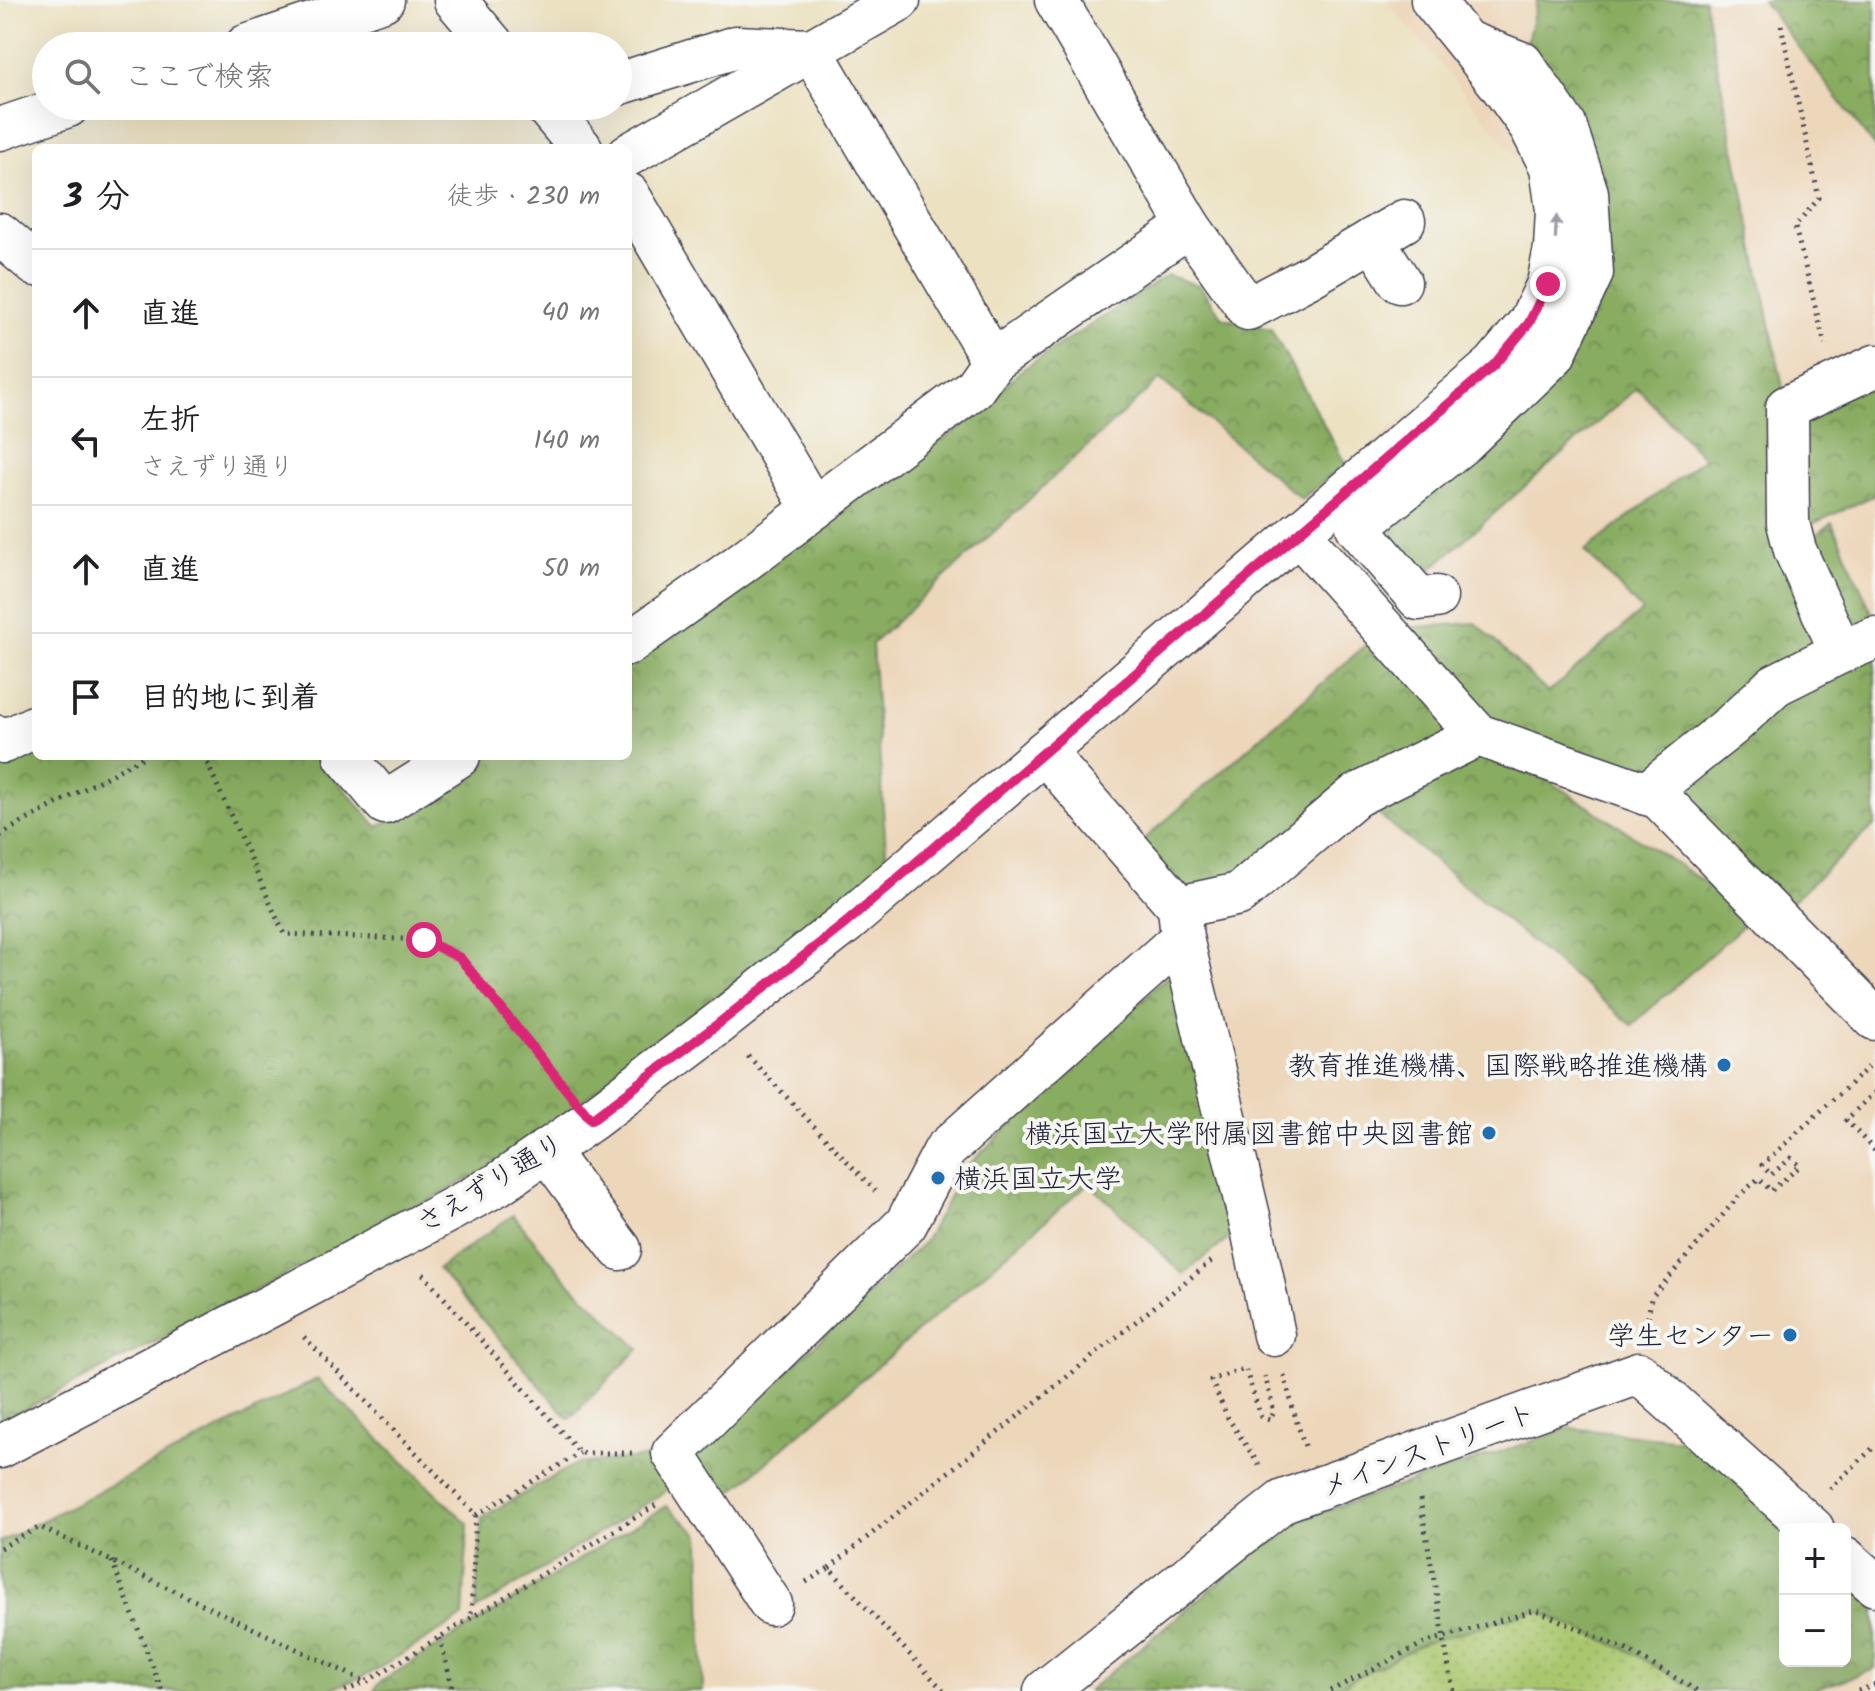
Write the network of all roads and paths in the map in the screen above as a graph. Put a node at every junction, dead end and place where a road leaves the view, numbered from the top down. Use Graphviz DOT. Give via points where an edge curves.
graph roads {
  1 [pos="383,0"];
  2 [pos="455,0"];
  3 [pos="899,0"];
  4 [pos="1056,0"];
  5 [pos="1432,0"];
  6 [pos="1781,25"];
  7 [pos="288,32"];
  8 [pos="482,32"];
  9 [pos="1466,42"];
  10 [pos="811,50"];
  11 [pos="632,80"];
  12 [pos="32,118"];
  13 [pos="558,120"];
  14 [pos="0,129"];
  15 [pos="578,144"];
  16 [pos="632,153"];
  17 [pos="632,201"];
  18 [pos="1189,226"];
  19 [pos="0,234"];
  20 [pos="32,262"];
  21 [pos="1400,282"];
  22 [pos="993,361"];
  23 [pos="1875,366"];
  24 [pos="1835,384"];
  25 [pos="813,509"];
  26 [pos="1298,533"];
  27 [pos="1436,597"];
  28 [pos="632,637"];
  29 [pos="1858,645"];
  30 [pos="32,728"];
  31 [pos="1478,735"];
  32 [pos="0,737"];
  33 [pos="1044,752"];
  34 [pos="138,760"];
  35 [pos="206,760"];
  36 [pos="348,760"];
  37 [pos="453,760"];
  38 [pos="1646,794"];
  39 [pos="0,836"];
  40 [pos="1180,922"];
  41 [pos="1875,1019"];
  42 [pos="718,1024"];
  43 [pos="1875,1061"];
  44 [pos="1875,1092"];
  45 [pos="591,1120"];
  46 [pos="546,1150"];
  47 [pos="1875,1151"];
  48 [pos="906,1224"];
  49 [pos="1252,1229"];
  50 [pos="393,1241"];
  51 [pos="620,1249"];
  52 [pos="272,1305"];
  53 [pos="1269,1352"];
  54 [pos="1639,1373"];
  55 [pos="1875,1446"];
  56 [pos="0,1447"];
  57 [pos="1412,1455"];
  58 [pos="683,1468"];
  59 [pos="1283,1501"];
  60 [pos="476,1515"];
  61 [pos="1806,1523"];
  62 [pos="0,1548"];
  63 [pos="112,1561"];
  64 [pos="1851,1563"];
  65 [pos="829,1568"];
  66 [pos="1875,1585"];
  67 [pos="771,1604"];
  68 [pos="471,1619"];
  69 [pos="440,1637"];
  70 [pos="1443,1637"];
  71 [pos="366,1682"];
  72 [pos="1875,1685"];
  73 [pos="162,1691"];
  74 [pos="345,1691"];
  75 [pos="453,1691"];
  76 [pos="944,1691"];
  77 [pos="1045,1691"];
  78 [pos="1330,1691"];
  79 [pos="1453,1691"];
  80 [pos="1698,1691"];
  81 [pos="1858,1691"];
  1 -- 7 [label="street"];
  2 -- 8 [label="street"];
  3 -- 10 [label="street"];
  4 -- 18 [label="street"];
  5 -- 9 [label="street, さえずり通り"];
  6 -- 24 [label="path" via="1819,198 1795,227"];
  26 -- 9 [label="street, さえずり通り, one-way" via="1494,365 1529,323 1548,284 1557,210 1551,167 1530,126"];
  9 -- 27 [label="street" via="1522,63 1565,125 1587,193 1592,273 1554,355 1465,441 1357,527 1419,599"];
  10 -- 11 [label="street" via="736,47"];
  10 -- 16 [label="street"];
  10 -- 22 [label="street"];
  12 -- 14 [label="street"];
  13 -- 15 [label="street"];
  17 -- 25 [label="street"];
  18 -- 21 [label="street" via="1248,309 1389,230"];
  18 -- 22 [label="street"];
  19 -- 20 [label="street"];
  22 -- 25 [label="street" via="974,388"];
  23 -- 24 [label="street"];
  24 -- 29 [label="street" via="1787,407 1788,523 1795,550"];
  25 -- 28 [label="street"];
  26 -- 31 [label="street"];
  26 -- 33 [label="street, さえずり通り"];
  29 -- 38 [label="street" via="1775,685"];
  30 -- 32 [label="street" via="3,742"];
  31 -- 38 [label="street"];
  31 -- 40 [label="street" via="1355,796 1239,894"];
  33 -- 40 [label="street"];
  33 -- 42 [label="street, さえずり通り" via="847,922"];
  34 -- 39 [label="path"];
  35 -- 45 [label="path" via="284,934 424,940 460,958"];
  36 -- 37 [label="street" via="385,803"];
  38 -- 41 [label="street" via="1659,798"];
  40 -- 48 [label="street" via="945,1150"];
  40 -- 49 [label="street"];
  42 -- 45 [label="street, さえずり通り"];
  42 -- 48 [label="path"];
  43 -- 54 [label="path" via="1762,1165 1771,1175 1791,1158 1800,1166 1771,1191 1759,1178 1651,1298"];
  44 -- 47 [label="path" via="1846,1120"];
  45 -- 46 [label="street, さえずり通り"];
  46 -- 50 [label="street, さえずり通り" via="497,1185"];
  46 -- 51 [label="street"];
  48 -- 58 [label="street"];
  49 -- 53 [label="street"];
  49 -- 65 [label="path"];
  50 -- 52 [label="street, さえずり通り"];
  50 -- 60 [label="path" via="580,1453"];
  52 -- 56 [label="street, さえずり通り"];
  52 -- 60 [label="path"];
  53 -- 59 [label="path" via="1274,1412 1270,1420 1261,1417 1245,1368 1211,1380 1228,1418"];
  54 -- 57 [label="street, メインストリート"];
  54 -- 61 [label="street"];
  55 -- 61 [label="path"];
  57 -- 59 [label="street, メインストリート"];
  57 -- 70 [label="path"];
  58 -- 67 [label="street"];
  58 -- 68 [label="path"];
  59 -- 77 [label="street, メインストリート"];
  60 -- 68 [label="path"];
  62 -- 63 [label="path" via="40,1527"];
  63 -- 71 [label="path"];
  63 -- 73 [label="path"];
  64 -- 66 [label="street"];
  65 -- 67 [label="path"];
  65 -- 76 [label="path"];
  68 -- 69 [label="path"];
  69 -- 71 [label="path"];
  69 -- 75 [label="path"];
  70 -- 78 [label="path"];
  70 -- 79 [label="path"];
  70 -- 80 [label="path" via="1536,1610 1629,1651"];
  71 -- 74 [label="path"];
  72 -- 81 [label="path"];
}
